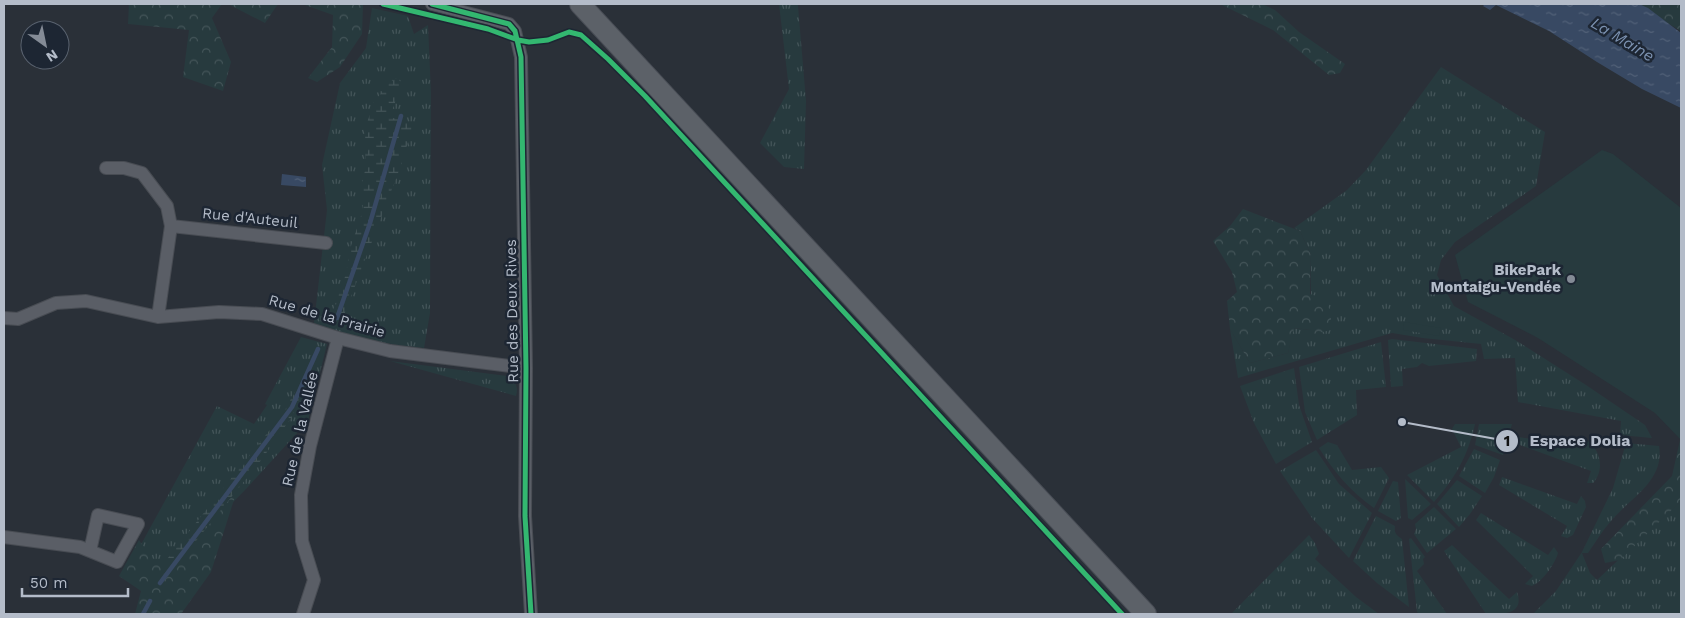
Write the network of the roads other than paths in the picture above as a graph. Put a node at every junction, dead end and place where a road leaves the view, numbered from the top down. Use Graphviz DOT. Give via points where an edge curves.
graph roads {
  1 [pos="432,4"];
  2 [pos="580,4"];
  3 [pos="106,168"];
  4 [pos="170,226"];
  5 [pos="326,243"];
  6 [pos="158,317"];
  7 [pos="4,318"];
  8 [pos="338,338"];
  9 [pos="526,368"];
  10 [pos="4,537"];
  11 [pos="90,551"];
  12 [pos="303,614"];
  13 [pos="531,614"];
  14 [pos="1146,614"];
  1 -- 9 [label="street, Rue des Deux Rives" via="509,24 515,31 521,57"];
  2 -- 14 [label="main road"];
  3 -- 4 [label="street" via="142,173 167,206"];
  4 -- 5 [label="street, Rue d'Auteuil"];
  4 -- 6 [label="street"];
  6 -- 7 [label="street, Rue de la Prairie" via="86,301 56,302 18,319"];
  6 -- 8 [label="street, Rue de la Prairie" via="219,312 262,314"];
  8 -- 9 [label="street, Rue de la Prairie" via="390,351"];
  8 -- 12 [label="street, Rue de la Vallée" via="301,495 302,541 314,580"];
  9 -- 13 [label="street, Rue des Deux Rives" via="525,516"];
  10 -- 11 [label="street"];
}
